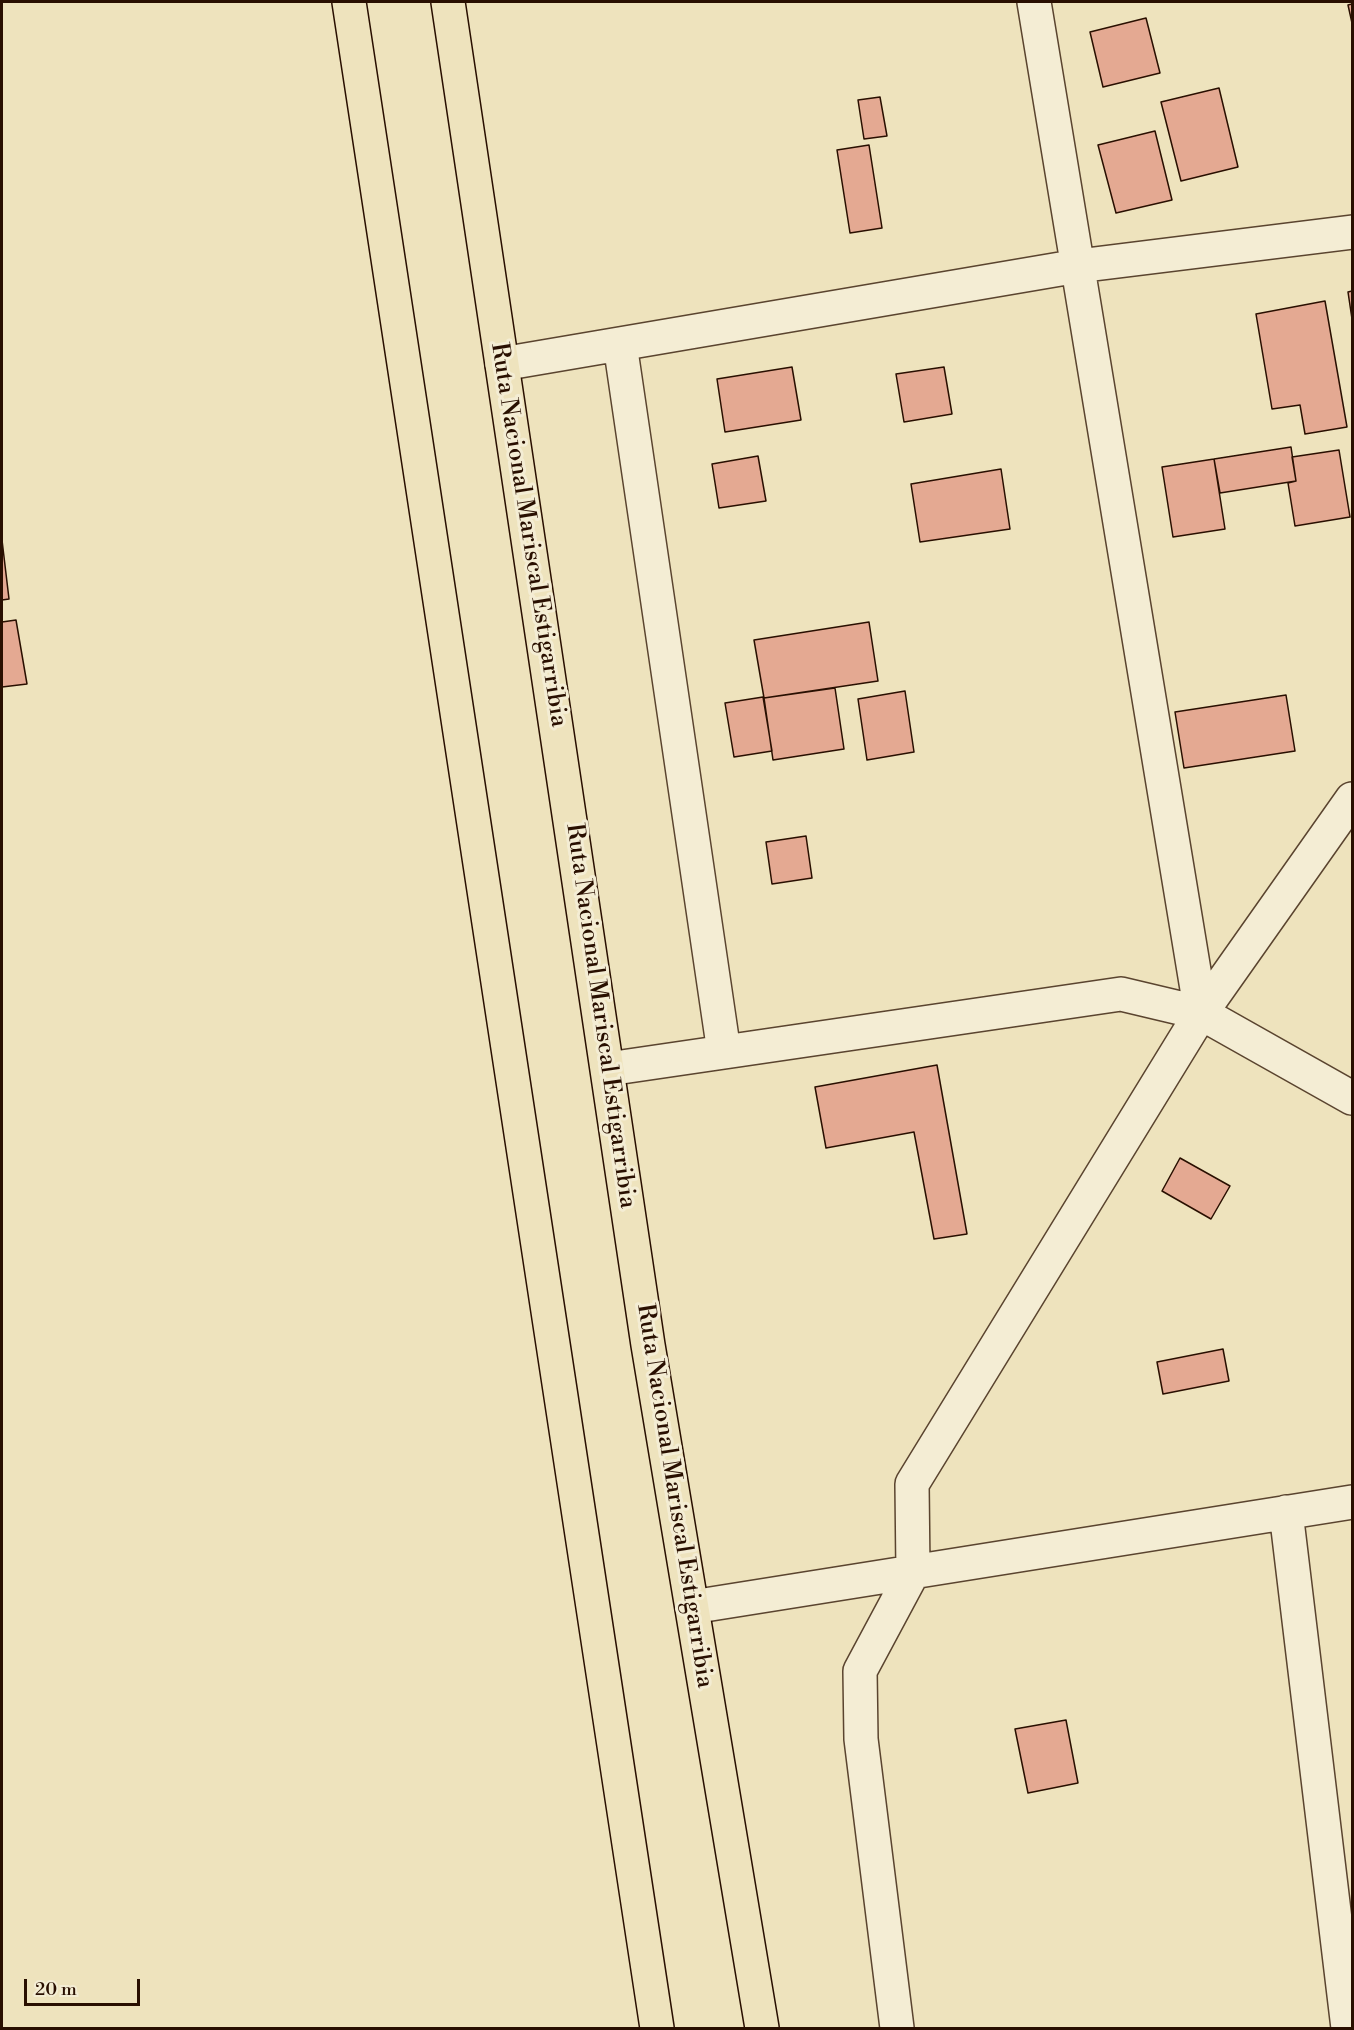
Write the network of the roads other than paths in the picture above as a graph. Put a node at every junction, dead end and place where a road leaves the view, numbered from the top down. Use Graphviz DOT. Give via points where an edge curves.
graph roads {
  1 [pos="349,2"];
  2 [pos="448,2"];
  3 [pos="1034,2"];
  4 [pos="1353,232"];
  5 [pos="1078,266"];
  6 [pos="620,344"];
  7 [pos="502,364"];
  8 [pos="1353,799"];
  9 [pos="1201,1013"];
  10 [pos="724,1052"];
  11 [pos="608,1070"];
  12 [pos="1353,1098"];
  13 [pos="1353,1502"];
  14 [pos="1286,1512"];
  15 [pos="913,1572"];
  16 [pos="692,1607"];
  17 [pos="657,2028"];
  18 [pos="762,2028"];
  19 [pos="897,2028"];
  20 [pos="1348,2028"];
  1 -- 17 [label="highway"];
  2 -- 7 [label="highway, Ruta Nacional Mariscal Estigarribia"];
  3 -- 5 [label="street"];
  4 -- 5 [label="street"];
  5 -- 6 [label="street"];
  5 -- 9 [label="street"];
  6 -- 7 [label="street"];
  6 -- 10 [label="street"];
  7 -- 11 [label="highway, Ruta Nacional Mariscal Estigarribia"];
  8 -- 9 [label="street"];
  9 -- 10 [label="street" via="1121,994"];
  9 -- 12 [label="street"];
  9 -- 15 [label="street" via="912,1484"];
  10 -- 11 [label="street"];
  11 -- 16 [label="highway, Ruta Nacional Mariscal Estigarribia"];
  13 -- 14 [label="street"];
  14 -- 15 [label="street"];
  14 -- 20 [label="street"];
  15 -- 16 [label="street"];
  15 -- 19 [label="street" via="860,1671 861,1740"];
  16 -- 18 [label="highway, Ruta Nacional Mariscal Estigarribia"];
}
